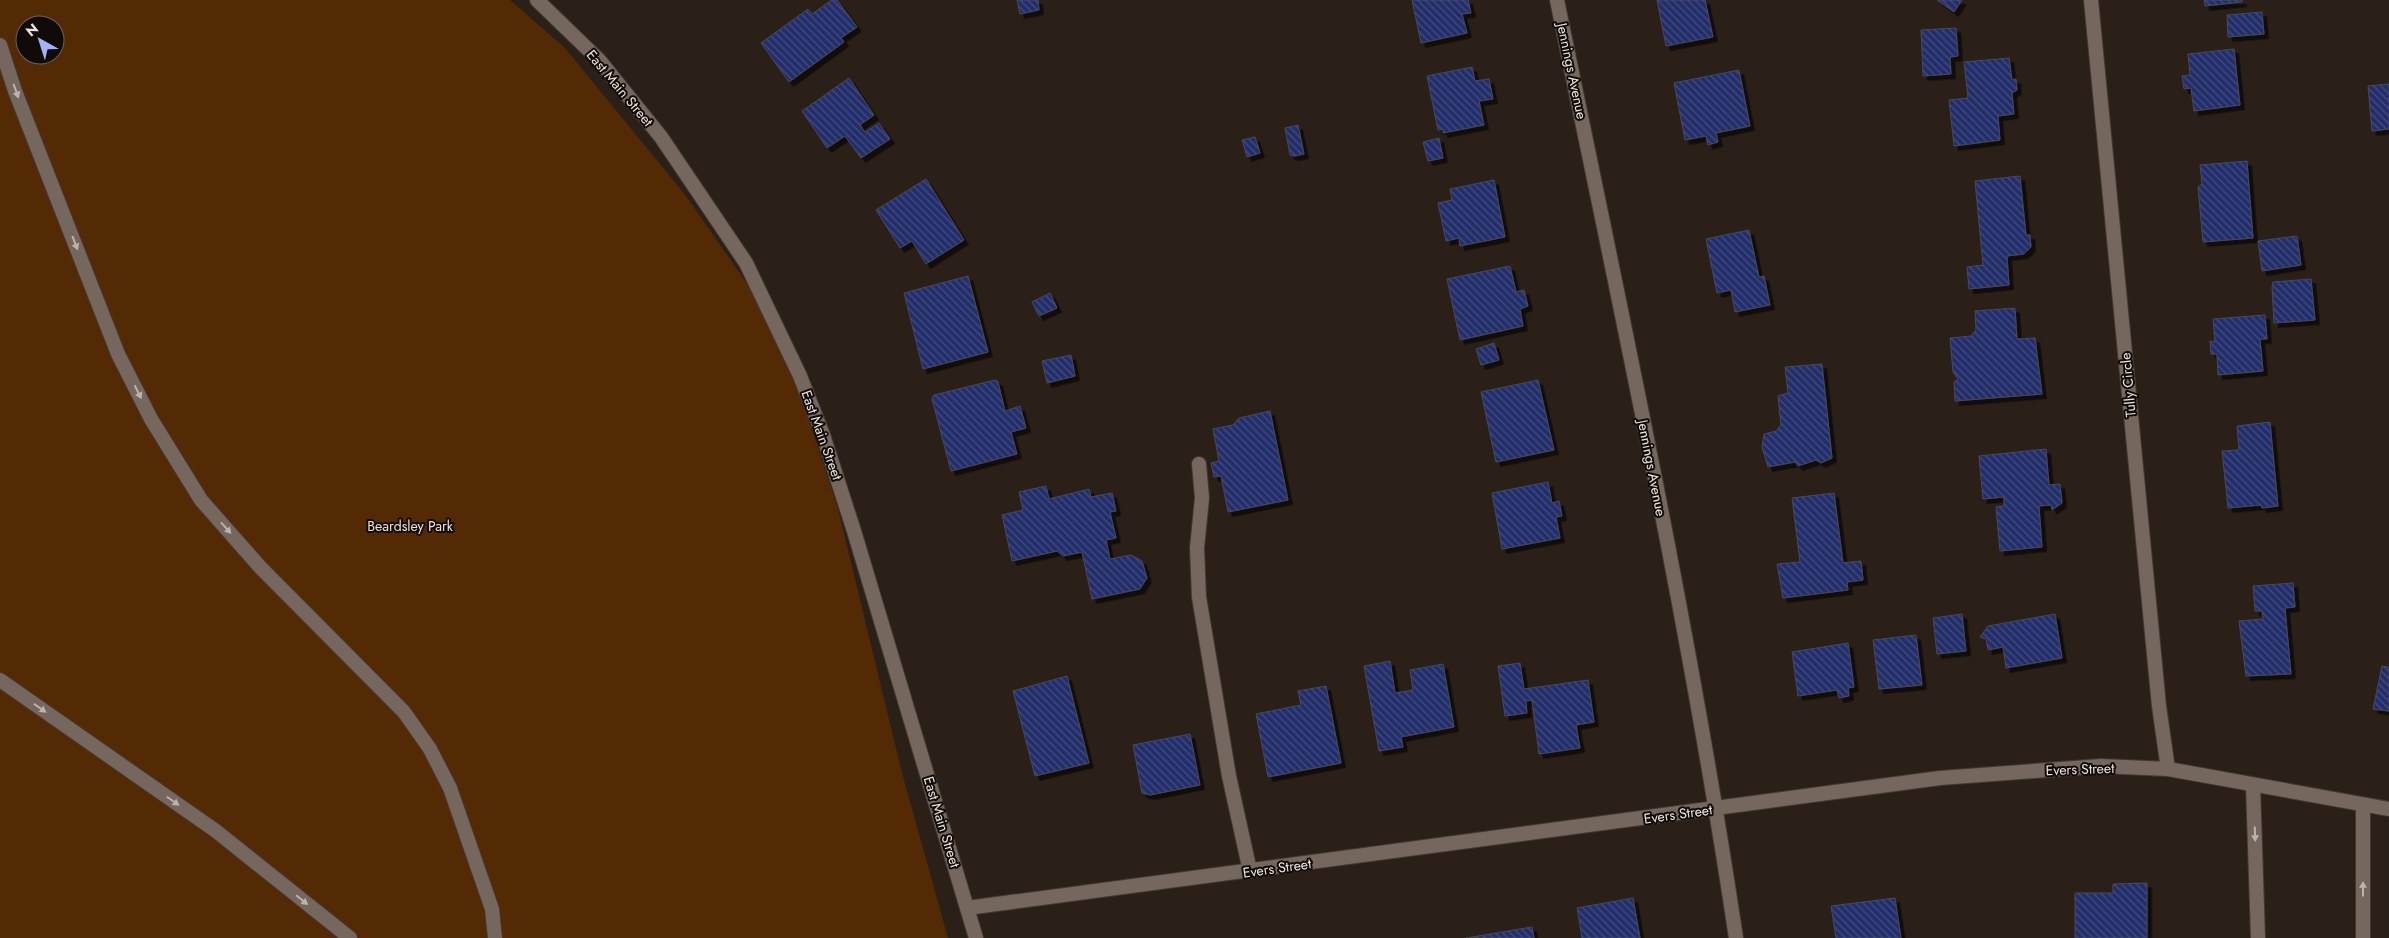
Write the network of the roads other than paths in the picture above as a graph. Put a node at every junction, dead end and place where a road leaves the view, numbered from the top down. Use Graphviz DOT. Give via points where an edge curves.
graph roads {
  1 [pos="537,0"];
  2 [pos="1557,0"];
  3 [pos="2091,0"];
  4 [pos="0,45"];
  5 [pos="1199,464"];
  6 [pos="0,680"];
  7 [pos="2168,769"];
  8 [pos="2254,785"];
  9 [pos="2363,805"];
  10 [pos="1717,808"];
  11 [pos="2389,810"];
  12 [pos="1250,872"];
  13 [pos="967,908"];
  14 [pos="350,938"];
  15 [pos="495,938"];
  16 [pos="976,938"];
  17 [pos="1736,938"];
  18 [pos="2258,938"];
  19 [pos="2363,938"];
  1 -- 13 [label="street, East Main Street" via="599,60 661,137 746,263 797,368 852,522"];
  2 -- 10 [label="street, Jennings Avenue" via="1645,431"];
  3 -- 7 [label="street, Tully Circle" via="2158,696"];
  4 -- 15 [label="street, one-way" via="118,354 151,419 201,500 260,567 404,712 430,749 450,788 489,901"];
  5 -- 12 [label="street" via="1202,498 1197,548 1199,597 1229,776"];
  6 -- 14 [label="street, one-way" via="216,831"];
  7 -- 8 [label="street, Evers Street"];
  7 -- 10 [label="street, Evers Street" via="2101,766 1986,774"];
  8 -- 9 [label="street, Evers Street"];
  8 -- 18 [label="street, one-way"];
  9 -- 11 [label="street, Evers Street"];
  19 -- 9 [label="street, one-way"];
  10 -- 12 [label="street, Evers Street"];
  10 -- 17 [label="street, Jennings Avenue"];
  12 -- 13 [label="street, Evers Street"];
  13 -- 16 [label="street, East Main Street"];
}
